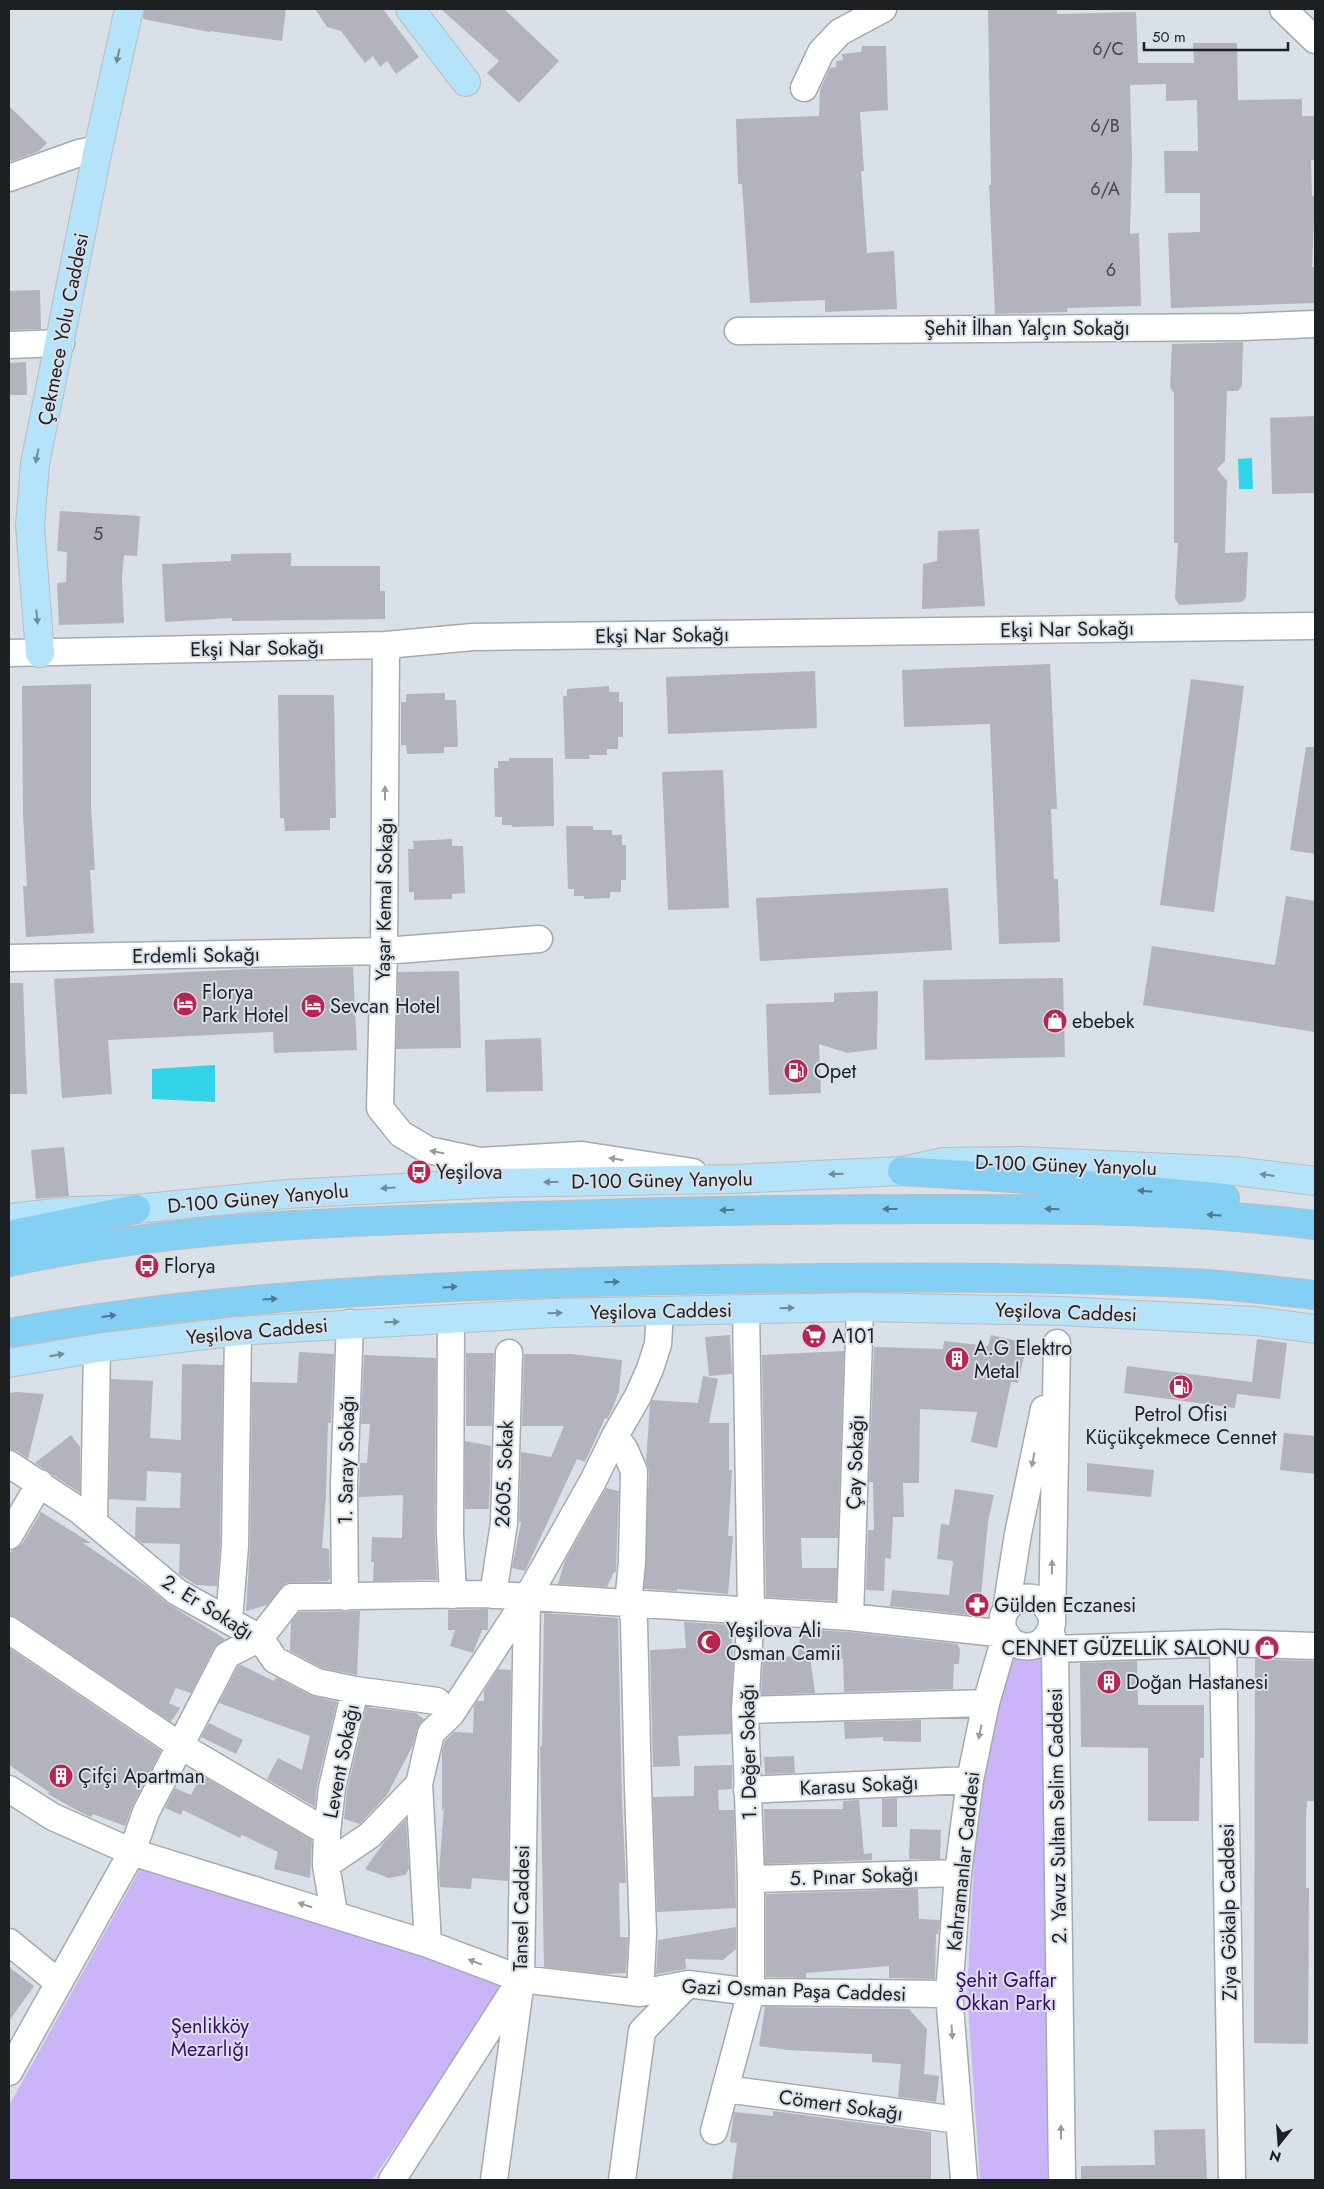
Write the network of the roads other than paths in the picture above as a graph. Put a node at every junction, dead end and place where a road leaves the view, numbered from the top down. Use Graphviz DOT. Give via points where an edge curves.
graph roads {
  1 [pos="129,9"];
  2 [pos="410,9"];
  3 [pos="883,9"];
  4 [pos="1283,9"];
  5 [pos="1315,40"];
  6 [pos="466,82"];
  7 [pos="804,88"];
  8 [pos="98,149"];
  9 [pos="9,178"];
  10 [pos="1315,324"];
  11 [pos="738,331"];
  12 [pos="61,343"];
  13 [pos="9,345"];
  14 [pos="1315,626"];
  15 [pos="386,646"];
  16 [pos="9,653"];
  17 [pos="40,653"];
  18 [pos="539,939"];
  19 [pos="384,951"];
  20 [pos="9,958"];
  21 [pos="902,1172"];
  22 [pos="733,1179"];
  23 [pos="1315,1181"];
  24 [pos="136,1209"];
  25 [pos="1315,1212"];
  26 [pos="9,1218"];
  27 [pos="1315,1224"];
  28 [pos="9,1235"];
  29 [pos="9,1262"];
  30 [pos="1315,1295"];
  31 [pos="860,1307"];
  32 [pos="746,1309"];
  33 [pos="1061,1311"];
  34 [pos="660,1312"];
  35 [pos="451,1319"];
  36 [pos="350,1323"];
  37 [pos="1315,1329"];
  38 [pos="238,1331"];
  39 [pos="9,1333"];
  40 [pos="1057,1343"];
  41 [pos="97,1348"];
  42 [pos="509,1353"];
  43 [pos="9,1364"];
  44 [pos="615,1436"];
  45 [pos="9,1464"];
  46 [pos="40,1483"];
  47 [pos="94,1522"];
  48 [pos="9,1536"];
  49 [pos="453,1595"];
  50 [pos="493,1595"];
  51 [pos="345,1596"];
  52 [pos="527,1598"];
  53 [pos="630,1604"];
  54 [pos="751,1610"];
  55 [pos="850,1617"];
  56 [pos="229,1620"];
  57 [pos="1006,1622"];
  58 [pos="9,1630"];
  59 [pos="1052,1632"];
  60 [pos="260,1638"];
  61 [pos="1224,1643"];
  62 [pos="1315,1646"];
  63 [pos="356,1690"];
  64 [pos="986,1703"];
  65 [pos="745,1710"];
  66 [pos="452,1714"];
  67 [pos="179,1745"];
  68 [pos="970,1780"];
  69 [pos="419,1784"];
  70 [pos="747,1790"];
  71 [pos="9,1791"];
  72 [pos="327,1832"];
  73 [pos="132,1852"];
  74 [pos="326,1865"];
  75 [pos="958,1873"];
  76 [pos="751,1879"];
  77 [pos="334,1914"];
  78 [pos="9,1942"];
  79 [pos="428,1944"];
  80 [pos="521,1979"];
  81 [pos="59,1983"];
  82 [pos="688,1984"];
  83 [pos="751,1992"];
  84 [pos="640,1993"];
  85 [pos="949,1994"];
  86 [pos="15,2045"];
  87 [pos="9,2072"];
  88 [pos="724,2089"];
  89 [pos="958,2120"];
  90 [pos="714,2131"];
  91 [pos="392,2180"];
  92 [pos="494,2180"];
  93 [pos="622,2180"];
  94 [pos="964,2180"];
  95 [pos="1062,2180"];
  96 [pos="1232,2180"];
  1 -- 8 [label="main road, Çekmece Yolu Caddesi, one-way"];
  2 -- 6 [label="main road"];
  3 -- 7 [label="street" via="840,32 821,52"];
  4 -- 5 [label="street"];
  8 -- 9 [label="street" via="80,152"];
  8 -- 12 [label="main road, Çekmece Yolu Caddesi"];
  10 -- 11 [label="street, Şehit İlhan Yalçın Sokağı"];
  12 -- 13 [label="street"];
  12 -- 17 [label="main road, Çekmece Yolu Caddesi, one-way" via="35,464 30,526"];
  14 -- 15 [label="street, Ekşi Nar Sokağı" via="473,637"];
  15 -- 17 [label="street, Ekşi Nar Sokağı"];
  19 -- 15 [label="street, Yaşar Kemal Sokağı, one-way"];
  16 -- 17 [label="street, Ekşi Nar Sokağı"];
  18 -- 19 [label="street, Erdemli Sokağı"];
  19 -- 20 [label="street, Erdemli Sokağı"];
  22 -- 19 [label="street, Yaşar Kemal Sokağı, one-way" via="582,1155 480,1161 428,1150 401,1134 380,1108"];
  21 -- 22 [label="main road, D-100 Güney Yanyolu, one-way"];
  23 -- 21 [label="main road, D-100 Güney Yanyolu, one-way" via="1234,1171 1022,1161 944,1162"];
  25 -- 21 [label="highway, one-way" via="1214,1196 1014,1178"];
  22 -- 24 [label="main road, D-100 Güney Yanyolu, one-way" via="444,1185 287,1194"];
  24 -- 26 [label="main road, D-100 Güney Yanyolu"];
  24 -- 28 [label="highway"];
  27 -- 29 [label="highway, one-way" via="1115,1210 722,1210 346,1222 137,1241"];
  39 -- 30 [label="highway, one-way" via="158,1309 320,1295 526,1284 788,1278 976,1278 1194,1283"];
  32 -- 31 [label="main road, Yeşilova Caddesi, one-way"];
  31 -- 33 [label="main road, Yeşilova Caddesi"];
  31 -- 55 [label="street, Çay Sokağı"];
  32 -- 34 [label="main road, Yeşilova Caddesi"];
  32 -- 54 [label="street, 1. Değer Sokağı"];
  33 -- 37 [label="main road, Yeşilova Caddesi" via="1256,1321"];
  33 -- 40 [label="street"];
  35 -- 34 [label="main road, Yeşilova Caddesi, one-way" via="553,1313"];
  34 -- 44 [label="street" via="658,1344 650,1369"];
  36 -- 35 [label="main road, Yeşilova Caddesi, one-way"];
  35 -- 49 [label="street" via="450,1534"];
  36 -- 38 [label="main road, Yeşilova Caddesi"];
  36 -- 51 [label="street, 1. Saray Sokağı" via="344,1484"];
  38 -- 41 [label="main road, Yeşilova Caddesi"];
  38 -- 56 [label="street" via="236,1546"];
  40 -- 57 [label="street, Kahramanlar Caddesi, one-way" via="1018,1534"];
  59 -- 40 [label="street, 2. Yavuz Sultan Selim Caddesi, one-way"];
  43 -- 41 [label="main road, Yeşilova Caddesi, one-way"];
  41 -- 47 [label="street"];
  42 -- 50 [label="street, 2605. Sokak" via="504,1523"];
  44 -- 52 [label="street"];
  44 -- 53 [label="street" via="626,1450 634,1471"];
  45 -- 46 [label="street, 2. Er Sokağı"];
  46 -- 47 [label="street, 2. Er Sokağı"];
  46 -- 48 [label="street"];
  47 -- 56 [label="street, 2. Er Sokağı" via="177,1592"];
  49 -- 50 [label="street"];
  49 -- 51 [label="street"];
  50 -- 52 [label="street"];
  51 -- 60 [label="street" via="292,1597"];
  52 -- 53 [label="street"];
  52 -- 66 [label="street"];
  52 -- 80 [label="street, Tansel Caddesi"];
  53 -- 54 [label="street"];
  53 -- 84 [label="street" via="634,1622 644,1933"];
  54 -- 55 [label="street"];
  54 -- 65 [label="street, 1. Değer Sokağı"];
  55 -- 57 [label="street"];
  56 -- 60 [label="street, 2. Er Sokağı"];
  57 -- 59 [label="street" via="1011,1641 1025,1647 1040,1644"];
  57 -- 59 [label="street" via="1011,1604 1026,1598 1042,1602"];
  57 -- 64 [label="street, Kahramanlar Caddesi"];
  58 -- 67 [label="street"];
  59 -- 61 [label="street"];
  95 -- 59 [label="street, 2. Yavuz Sultan Selim Caddesi, one-way"];
  60 -- 63 [label="street, 2. Er Sokağı" via="275,1660 317,1682"];
  60 -- 67 [label="street" via="227,1655"];
  61 -- 62 [label="street"];
  61 -- 96 [label="street, Ziya Gökalp Caddesi"];
  63 -- 66 [label="street, 2. Er Sokağı" via="437,1701"];
  63 -- 72 [label="street, Levent Sokağı" via="332,1788"];
  64 -- 65 [label="street"];
  64 -- 68 [label="street, Kahramanlar Caddesi, one-way"];
  65 -- 70 [label="street, 1. Değer Sokağı"];
  66 -- 69 [label="street" via="431,1734"];
  67 -- 72 [label="street"];
  67 -- 73 [label="street" via="146,1812"];
  68 -- 70 [label="street, Karasu Sokağı"];
  68 -- 75 [label="street, Kahramanlar Caddesi"];
  69 -- 74 [label="street" via="370,1835"];
  69 -- 79 [label="street"];
  70 -- 76 [label="street, 1. Değer Sokağı"];
  71 -- 73 [label="street" via="53,1817"];
  72 -- 74 [label="street, Levent Sokağı"];
  77 -- 73 [label="street, Gazi Osman Paşa Caddesi, one-way"];
  73 -- 81 [label="street"];
  74 -- 77 [label="street, Levent Sokağı"];
  75 -- 76 [label="street, 5. Pınar Sokağı"];
  75 -- 85 [label="street, Kahramanlar Caddesi"];
  76 -- 83 [label="street, 1. Değer Sokağı"];
  77 -- 79 [label="street, Gazi Osman Paşa Caddesi"];
  78 -- 81 [label="street"];
  80 -- 79 [label="street, Gazi Osman Paşa Caddesi, one-way"];
  80 -- 84 [label="street, Gazi Osman Paşa Caddesi"];
  80 -- 91 [label="street, Tansel Caddesi"];
  80 -- 92 [label="street"];
  81 -- 86 [label="street"];
  82 -- 83 [label="street, Gazi Osman Paşa Caddesi"];
  82 -- 84 [label="street, Gazi Osman Paşa Caddesi"];
  82 -- 93 [label="street" via="642,2031"];
  83 -- 85 [label="street, Gazi Osman Paşa Caddesi"];
  83 -- 88 [label="street, 1. Değer Sokağı"];
  85 -- 89 [label="street, Kahramanlar Caddesi, one-way"];
  86 -- 87 [label="street"];
  88 -- 89 [label="street, Cömert Sokağı"];
  88 -- 90 [label="street, 1. Değer Sokağı"];
  89 -- 94 [label="street, Kahramanlar Caddesi"];
}
